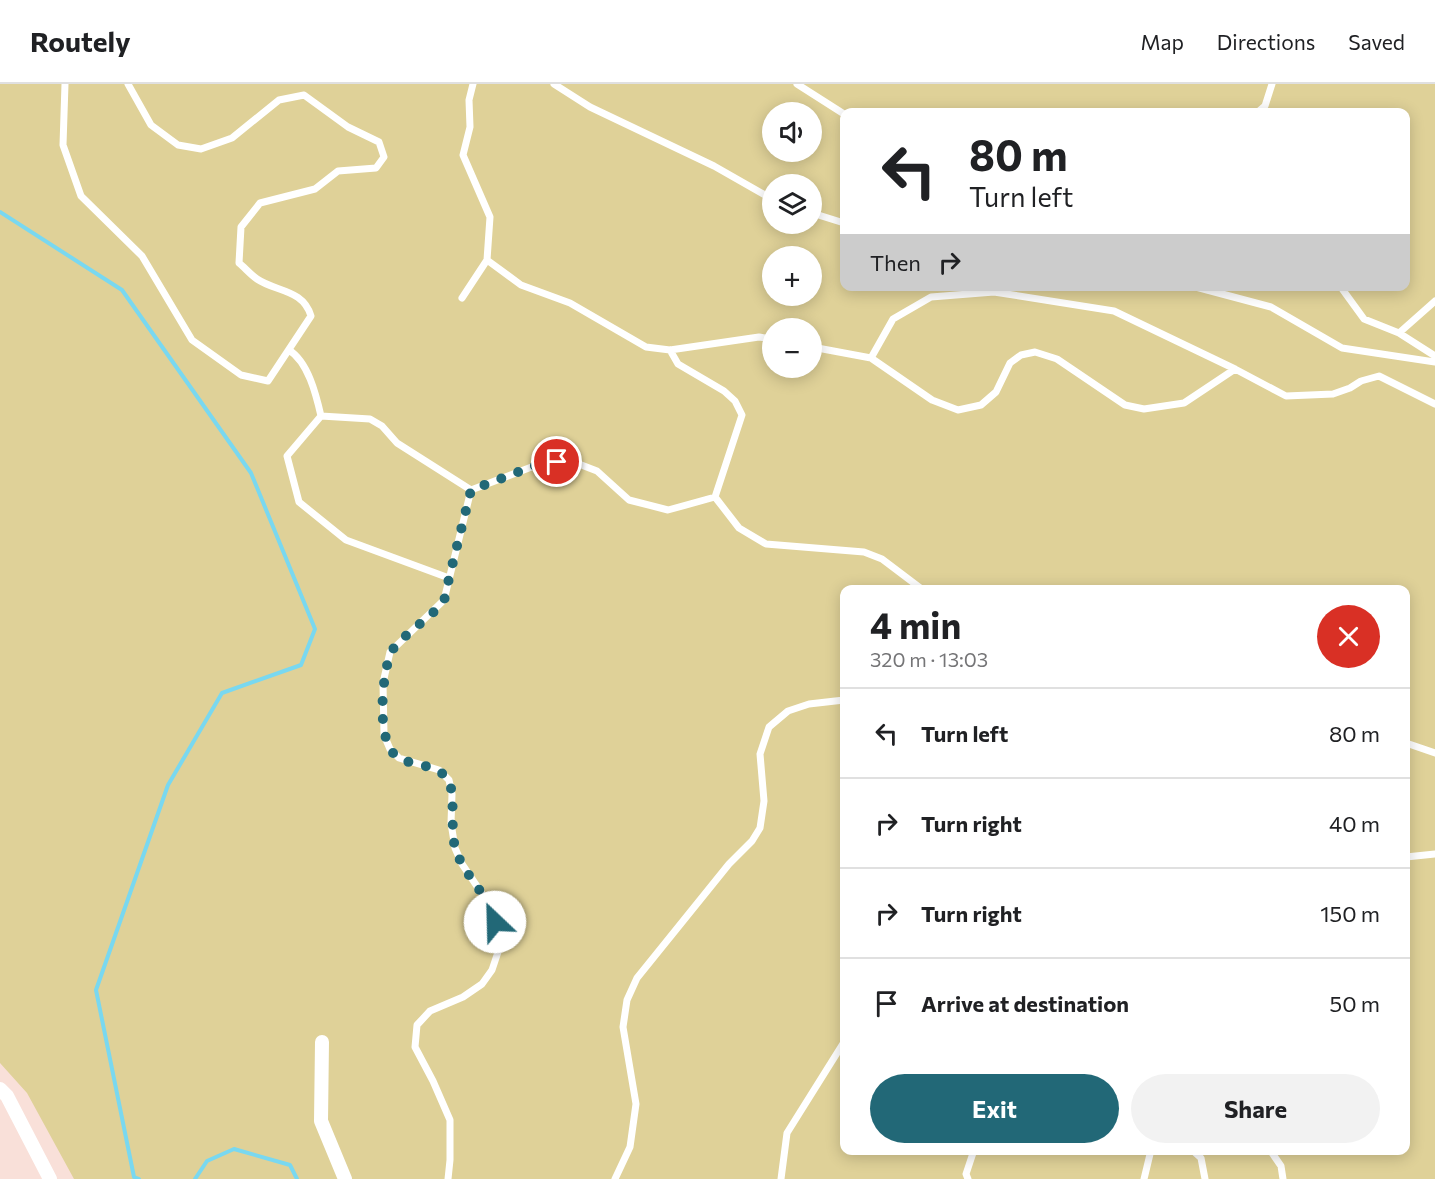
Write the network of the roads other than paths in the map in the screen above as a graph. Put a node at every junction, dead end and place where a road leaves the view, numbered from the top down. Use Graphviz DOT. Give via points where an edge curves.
graph roads {
  1 [pos="65,84"];
  2 [pos="127,84"];
  3 [pos="473,84"];
  4 [pos="554,84"];
  5 [pos="797,84"];
  6 [pos="1272,84"];
  7 [pos="1263,108"];
  8 [pos="840,111"];
  9 [pos="762,193"];
  10 [pos="822,216"];
  11 [pos="840,222"];
  12 [pos="487,261"];
  13 [pos="1211,291"];
  14 [pos="1344,291"];
  15 [pos="462,298"];
  16 [pos="1435,301"];
  17 [pos="1399,333"];
  18 [pos="762,337"];
  19 [pos="822,349"];
  20 [pos="289,350"];
  21 [pos="670,350"];
  22 [pos="1435,356"];
  23 [pos="871,358"];
  24 [pos="1435,362"];
  25 [pos="1235,369"];
  26 [pos="1435,404"];
  27 [pos="321,416"];
  28 [pos="471,490"];
  29 [pos="715,497"];
  30 [pos="449,578"];
  31 [pos="916,585"];
  32 [pos="840,700"];
  33 [pos="1410,744"];
  34 [pos="1435,753"];
  35 [pos="1435,854"];
  36 [pos="1410,857"];
  37 [pos="322,1042"];
  38 [pos="840,1048"];
  39 [pos="0,1089"];
  40 [pos="972,1155"];
  41 [pos="1150,1155"];
  42 [pos="1198,1155"];
  43 [pos="1273,1155"];
  44 [pos="50,1179"];
  45 [pos="345,1179"];
  46 [pos="448,1179"];
  47 [pos="615,1179"];
  48 [pos="781,1179"];
  49 [pos="968,1179"];
  50 [pos="1144,1179"];
  51 [pos="1205,1179"];
  52 [pos="1283,1179"];
  1 -- 20 [label="lane" via="63,145 81,196 142,256 192,340 241,375 268,381"];
  2 -- 20 [label="lane" via="151,125 178,145 201,149 232,138 279,99 304,95 348,127 379,142 384,157 376,168 338,171 315,189 260,203 241,227 239,263 258,280 294,293 309,307 311,316"];
  3 -- 12 [label="lane" via="470,127 463,155 490,217"];
  4 -- 9 [label="lane" via="590,107"];
  5 -- 8 [label="lane"];
  6 -- 7 [label="lane"];
  10 -- 11 [label="lane"];
  12 -- 15 [label="lane"];
  12 -- 21 [label="lane" via="520,285 570,303 646,347"];
  13 -- 24 [label="lane" via="1271,307 1342,348"];
  14 -- 17 [label="lane" via="1364,318"];
  16 -- 17 [label="lane"];
  17 -- 22 [label="lane"];
  18 -- 21 [label="lane"];
  19 -- 23 [label="lane"];
  20 -- 27 [label="lane" via="296,354 315,388"];
  21 -- 29 [label="lane" via="678,364 730,396 742,415"];
  23 -- 25 [label="lane" via="893,319 931,297 994,292 1114,311"];
  23 -- 25 [label="lane" via="932,400 958,410 981,405 996,392 1010,363 1035,352 1057,358 1125,405 1144,409 1184,404"];
  25 -- 26 [label="lane" via="1286,396 1333,394 1379,376"];
  27 -- 28 [label="lane" via="370,419 397,443"];
  27 -- 30 [label="lane" via="288,456 299,502 346,540"];
  28 -- 29 [label="lane" via="542,463 571,461 597,471 630,500 668,510"];
  28 -- 30 [label="lane"];
  29 -- 31 [label="lane" via="739,528 766,544 864,552 882,559"];
  30 -- 46 [label="lane" via="444,600 390,652 384,683 384,735 390,749 399,758 439,770 449,780 455,848 491,907 499,938 492,970 482,984 430,1011 417,1025 415,1047 450,1120"];
  32 -- 47 [label="lane" via="788,711 769,727 760,754 764,801 760,828 637,978 627,1000 623,1027 636,1104 630,1147"];
  33 -- 34 [label="lane"];
  35 -- 36 [label="lane"];
  37 -- 45 [label="street" via="321,1121"];
  38 -- 48 [label="lane" via="787,1133"];
  39 -- 44 [label="street"];
  40 -- 49 [label="lane"];
  41 -- 50 [label="lane"];
  42 -- 51 [label="lane"];
  43 -- 52 [label="lane"];
}
